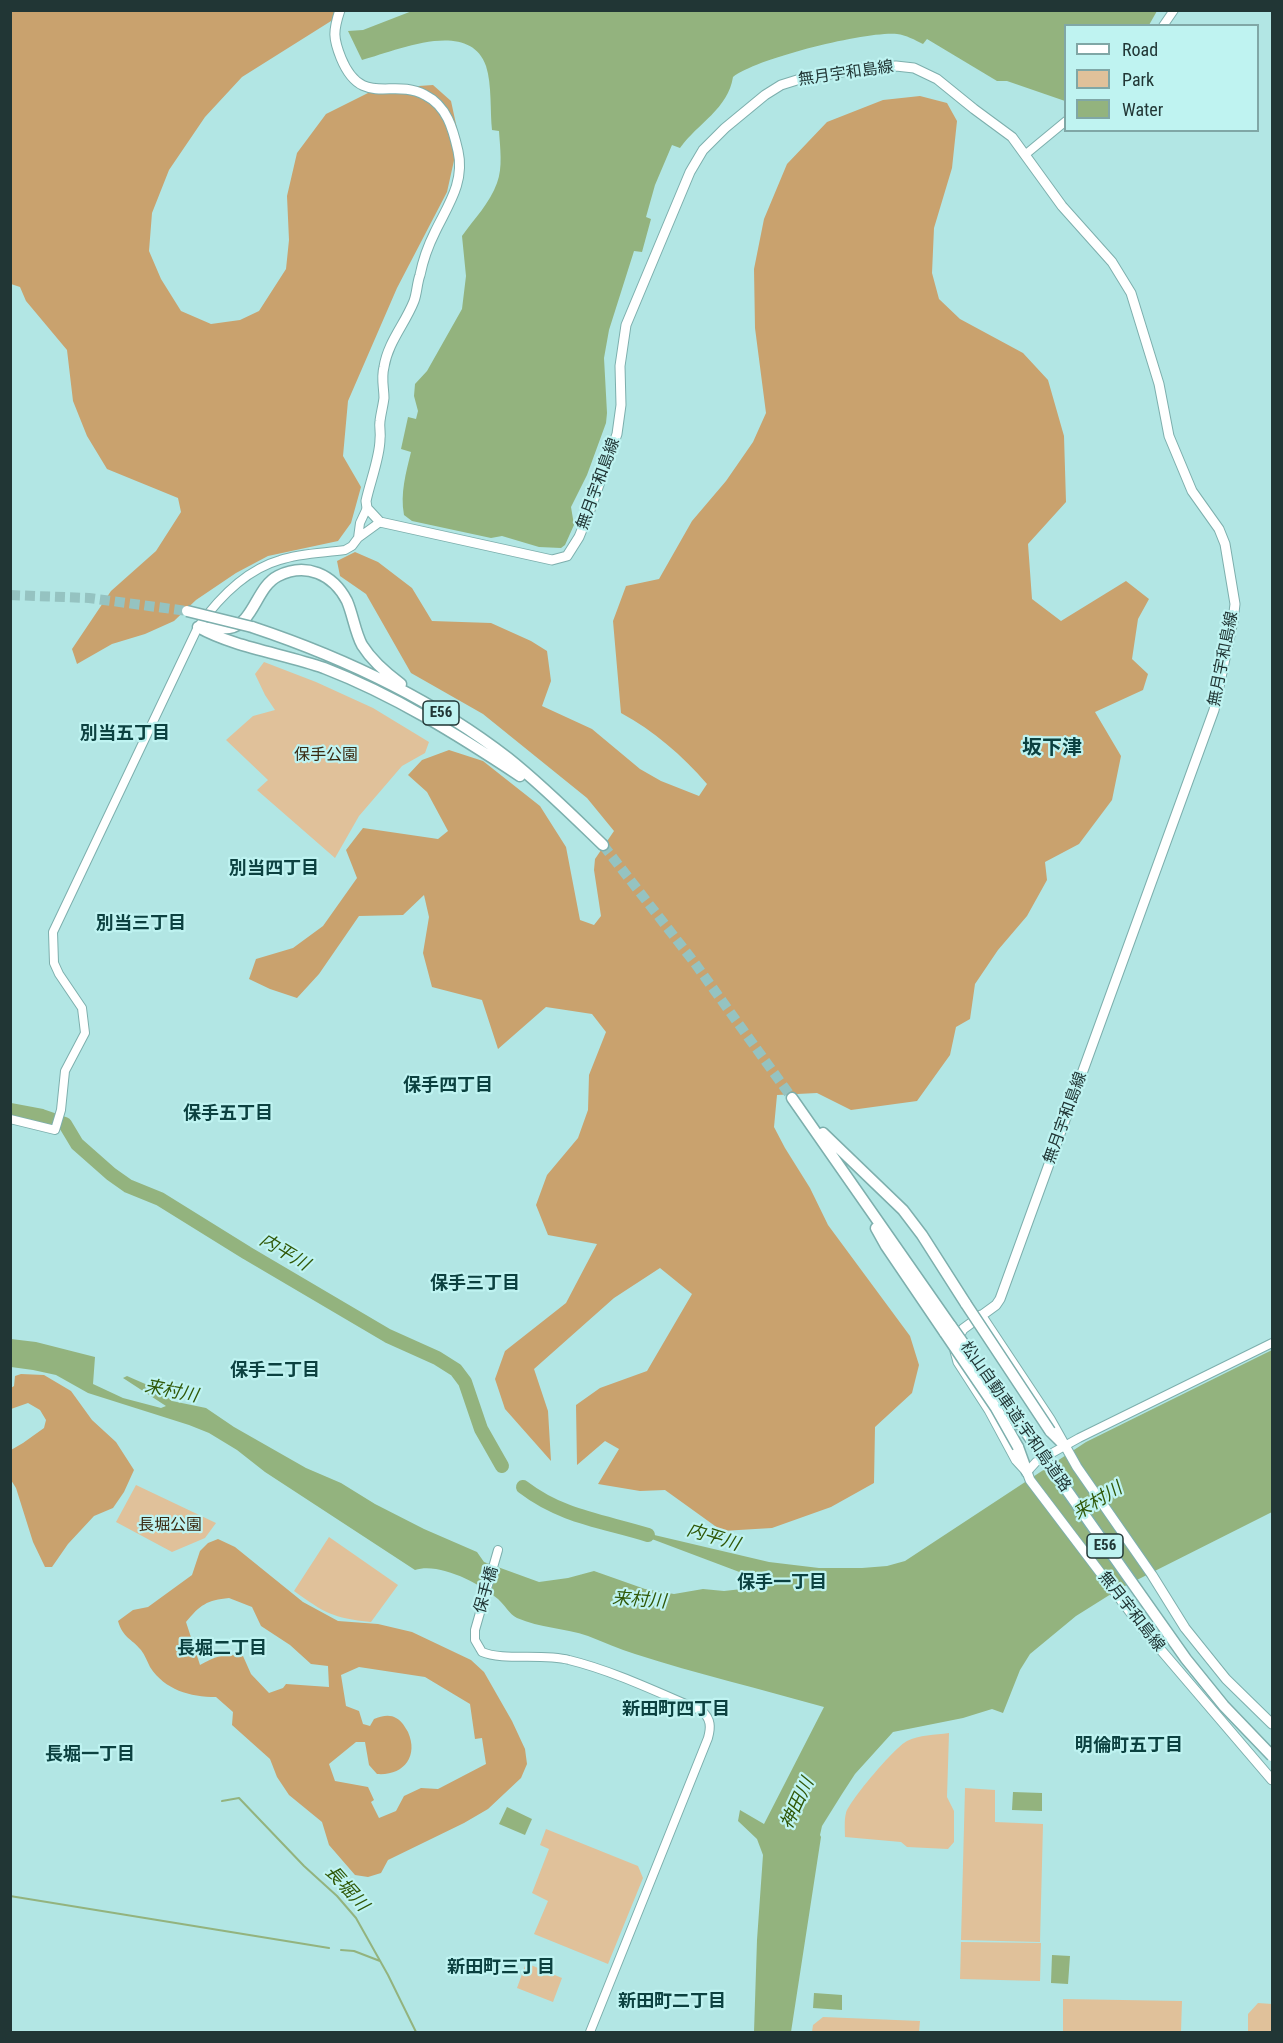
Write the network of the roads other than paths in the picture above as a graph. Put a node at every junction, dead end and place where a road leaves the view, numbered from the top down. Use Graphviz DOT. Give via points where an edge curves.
graph roads {
  1 [pos="340,10"];
  2 [pos="1174,10"];
  3 [pos="1164,24"];
  4 [pos="1064,122"];
  5 [pos="1026,154"];
  6 [pos="367,508"];
  7 [pos="380,522"];
  8 [pos="358,538"];
  9 [pos="187,611"];
  10 [pos="198,627"];
  11 [pos="437,710"];
  12 [pos="558,801"];
  13 [pos="603,846"];
  14 [pos="792,1098"];
  15 [pos="802,1112"];
  16 [pos="10,1119"];
  17 [pos="981,1315"];
  18 [pos="948,1330"];
  19 [pos="1272,1343"];
  20 [pos="1067,1450"];
  21 [pos="1028,1476"];
  22 [pos="498,1550"];
  23 [pos="1272,1724"];
  24 [pos="1272,1756"];
  25 [pos="1272,1780"];
  26 [pos="590,2032"];
  1 -- 6 [label="main road" via="334,29 345,69 353,79 371,89 411,90 438,103 450,122 461,168 457,189 426,251 414,300 390,345 382,381 381,441"];
  2 -- 3 [label="street"];
  4 -- 5 [label="street"];
  5 -- 7 [label="main road, 無月宇和島線" via="1012,137 937,79 914,68 869,67 797,80 765,94 703,150 690,171 626,325 617,434 572,551 552,560"];
  5 -- 17 [label="main road, 無月宇和島線" via="1044,184 1112,262 1131,293 1159,384 1169,436 1192,491 1225,544 1235,604 1214,710 1000,1299"];
  6 -- 7 [label="main road"];
  6 -- 8 [label="street"];
  7 -- 8 [label="street"];
  8 -- 10 [label="street" via="345,550 282,559 254,571 211,608"];
  9 -- 11 [label="highway, E56, bridge" via="302,644 350,664"];
  10 -- 11 [label="highway" via="229,628 240,624 274,578 288,571 315,571 339,589 372,660"];
  10 -- 12 [label="highway" via="217,637 325,669 413,710"];
  10 -- 16 [label="street" via="52,932 54,963 82,1008 85,1022 85,1033 65,1071 55,1130"];
  11 -- 12 [label="highway, E56" via="507,758"];
  12 -- 13 [label="highway, E56"];
  14 -- 15 [label="highway"];
  15 -- 18 [label="highway" via="853,1185 886,1246"];
  15 -- 20 [label="highway, bridge" via="903,1210 1050,1431"];
  17 -- 20 [label="main road, 無月宇和島線"];
  17 -- 21 [label="main road, 無月宇和島線" via="963,1329 956,1342 958,1362"];
  18 -- 21 [label="highway, bridge" via="1018,1447"];
  18 -- 24 [label="highway, 松山自動車道;宇和島道路 / E56, bridge" via="1186,1659"];
  19 -- 20 [label="street" via="1129,1412"];
  20 -- 21 [label="street" via="1036,1462"];
  20 -- 23 [label="main road, 無月宇和島線" via="1189,1633"];
  21 -- 25 [label="main road, 無月宇和島線" via="1143,1629"];
  22 -- 26 [label="street, 保手橋" via="476,1630 475,1640 482,1652 566,1659 588,1665 702,1711 708,1717 708,1738"];
}
